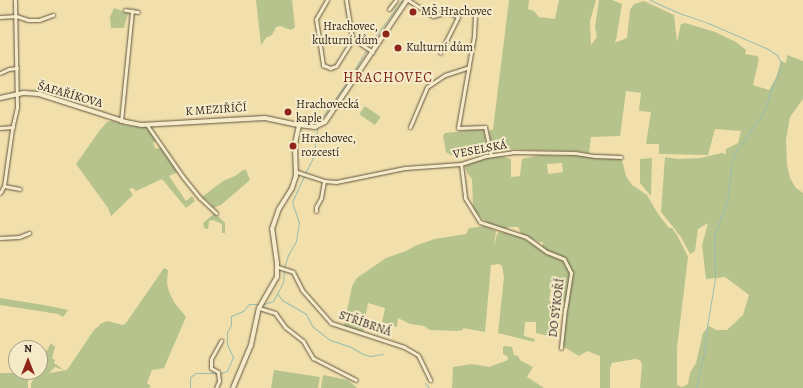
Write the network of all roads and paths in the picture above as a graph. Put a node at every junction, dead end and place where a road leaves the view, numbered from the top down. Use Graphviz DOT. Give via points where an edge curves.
graph roads {
  1 [pos="16,0"];
  2 [pos="327,0"];
  3 [pos="346,0"];
  4 [pos="396,0"];
  5 [pos="408,0"];
  6 [pos="125,10"];
  7 [pos="389,10"];
  8 [pos="132,11"];
  9 [pos="138,12"];
  10 [pos="53,15"];
  11 [pos="457,15"];
  12 [pos="16,16"];
  13 [pos="0,17"];
  14 [pos="354,39"];
  15 [pos="371,51"];
  16 [pos="440,53"];
  17 [pos="468,67"];
  18 [pos="17,68"];
  19 [pos="0,73"];
  20 [pos="17,94"];
  21 [pos="0,98"];
  22 [pos="120,120"];
  23 [pos="133,124"];
  24 [pos="147,125"];
  25 [pos="299,125"];
  26 [pos="13,127"];
  27 [pos="410,127"];
  28 [pos="0,128"];
  29 [pos="491,155"];
  30 [pos="621,157"];
  31 [pos="461,164"];
  32 [pos="297,172"];
  33 [pos="324,181"];
  34 [pos="4,186"];
  35 [pos="20,190"];
  36 [pos="0,192"];
  37 [pos="316,211"];
  38 [pos="216,213"];
  39 [pos="29,233"];
  40 [pos="0,238"];
  41 [pos="280,267"];
  42 [pos="260,307"];
  43 [pos="221,341"];
  44 [pos="561,348"];
  45 [pos="356,380"];
  46 [pos="430,380"];
  47 [pos="216,388"];
  48 [pos="233,388"];
  1 -- 12 [label="street"];
  2 -- 14 [label="street" via="316,19 323,65 330,68 336,66"];
  3 -- 14 [label="street" via="350,34"];
  4 -- 7 [label="street"];
  5 -- 11 [label="street" via="433,16 448,12"];
  5 -- 15 [label="street"];
  6 -- 8 [label="street"];
  8 -- 9 [label="street"];
  8 -- 22 [label="street"];
  10 -- 12 [label="street" via="39,20"];
  11 -- 16 [label="street"];
  11 -- 17 [label="street" via="472,12 475,16"];
  12 -- 13 [label="street"];
  12 -- 18 [label="street"];
  14 -- 15 [label="street"];
  15 -- 25 [label="street, K MEZIŘÍČÍ" via="326,121 318,126"];
  17 -- 27 [label="street" via="444,75 427,87"];
  17 -- 29 [label="street" via="458,128 486,127"];
  18 -- 19 [label="street"];
  18 -- 20 [label="street"];
  20 -- 21 [label="street, ŠAFAŘÍKOVA"];
  20 -- 22 [label="street, ŠAFAŘÍKOVA" via="33,93 46,96"];
  20 -- 26 [label="street"];
  22 -- 23 [label="street, ŠAFAŘÍKOVA"];
  23 -- 24 [label="street, K MEZIŘÍČÍ"];
  24 -- 25 [label="street, K MEZIŘÍČÍ" via="265,118"];
  24 -- 38 [label="street" via="183,177"];
  25 -- 32 [label="street" via="295,144"];
  26 -- 28 [label="street"];
  26 -- 34 [label="street"];
  29 -- 30 [label="street, VESELSKÁ" via="513,152"];
  29 -- 31 [label="street, VESELSKÁ"];
  31 -- 33 [label="street, VESELSKÁ" via="405,168 348,180"];
  31 -- 44 [label="street, DO SÝKOŘÍ" via="465,198 480,222 526,238 547,252 564,259 571,273"];
  32 -- 33 [label="street, VESELSKÁ"];
  32 -- 41 [label="street" via="272,229"];
  33 -- 37 [label="street"];
  34 -- 35 [label="street"];
  34 -- 36 [label="street"];
  39 -- 40 [label="street" via="20,237"];
  41 -- 42 [label="street"];
  41 -- 46 [label="street, STŘÍBRNÁ" via="293,272 302,290 332,323 404,347 418,355"];
  42 -- 45 [label="street" via="275,313 285,327 303,341 313,358"];
  42 -- 48 [label="street" via="252,345"];
  43 -- 47 [label="street" via="211,359 211,368 219,373"];
}
